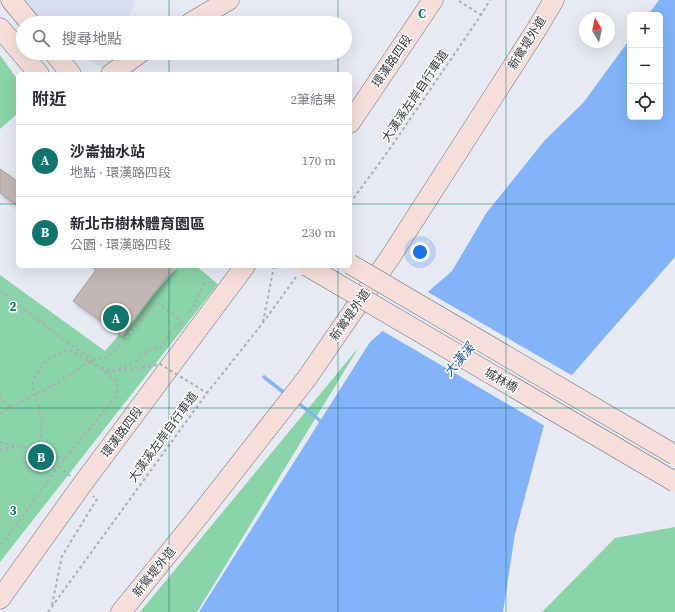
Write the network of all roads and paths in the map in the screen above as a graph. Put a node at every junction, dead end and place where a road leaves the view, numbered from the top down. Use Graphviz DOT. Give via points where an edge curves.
graph roads {
  1 [pos="11,0"];
  2 [pos="228,0"];
  3 [pos="433,0"];
  4 [pos="490,0"];
  5 [pos="554,0"];
  6 [pos="459,2"];
  7 [pos="481,15"];
  8 [pos="24,16"];
  9 [pos="202,16"];
  10 [pos="0,28"];
  11 [pos="16,47"];
  12 [pos="27,60"];
  13 [pos="60,60"];
  14 [pos="130,60"];
  15 [pos="37,72"];
  16 [pos="69,72"];
  17 [pos="114,72"];
  18 [pos="352,120"];
  19 [pos="354,198"];
  20 [pos="352,200"];
  21 [pos="352,265"];
  22 [pos="244,268"];
  23 [pos="274,268"];
  24 [pos="302,272"];
  25 [pos="233,282"];
  26 [pos="0,291"];
  27 [pos="186,316"];
  28 [pos="262,324"];
  29 [pos="91,360"];
  30 [pos="107,373"];
  31 [pos="207,393"];
  32 [pos="0,396"];
  33 [pos="10,407"];
  34 [pos="0,414"];
  35 [pos="0,442"];
  36 [pos="17,446"];
  37 [pos="0,450"];
  38 [pos="37,450"];
  39 [pos="675,455"];
  40 [pos="64,460"];
  41 [pos="59,466"];
  42 [pos="675,482"];
  43 [pos="81,486"];
  44 [pos="0,547"];
  45 [pos="0,599"];
  46 [pos="51,607"];
  47 [pos="48,612"];
  48 [pos="122,612"];
  1 -- 8 [label="street"];
  2 -- 9 [label="street"];
  3 -- 18 [label="street, 環漢路四段"];
  4 -- 7 [label="path, 大漢溪左岸自行車道"];
  5 -- 48 [label="street, 新鶯堤外道" via="391,256 307,378"];
  6 -- 7 [label="path"];
  7 -- 19 [label="path, 大漢溪左岸自行車道"];
  10 -- 11 [label="street"];
  12 -- 15 [label="street"];
  13 -- 16 [label="street"];
  14 -- 17 [label="street"];
  19 -- 20 [label="path, 大漢溪左岸自行車道"];
  21 -- 39 [label="street, 城林橋, bridge"];
  22 -- 25 [label="street, 環漢路四段"];
  23 -- 28 [label="path, 大漢溪左岸自行車道"];
  24 -- 28 [label="path"];
  24 -- 42 [label="street, 城林橋, bridge"];
  25 -- 27 [label="path" via="220,279 203,285 195,304"];
  25 -- 43 [label="street, 環漢路四段"];
  26 -- 29 [label="path"];
  28 -- 31 [label="path, 大漢溪左岸自行車道"];
  29 -- 30 [label="path"];
  29 -- 30 [label="path" via="108,358 157,302 182,322 171,331 162,346 149,350 137,361"];
  29 -- 33 [label="path" via="59,382"];
  30 -- 40 [label="path" via="117,382 117,395"];
  31 -- 38 [label="path, bridge" via="160,364 111,371 70,350 62,352 46,360 32,385 42,419 42,434"];
  31 -- 46 [label="path, 大漢溪左岸自行車道"];
  32 -- 33 [label="path"];
  33 -- 34 [label="path"];
  35 -- 36 [label="path"];
  36 -- 37 [label="path"];
  36 -- 38 [label="path"];
  38 -- 40 [label="path" via="51,453"];
  40 -- 41 [label="path"];
  41 -- 43 [label="path"];
  41 -- 44 [label="path"];
  43 -- 45 [label="street, 環漢路四段"];
  43 -- 46 [label="path" via="97,499 62,556"];
  46 -- 47 [label="path, 大漢溪左岸自行車道"];
}
